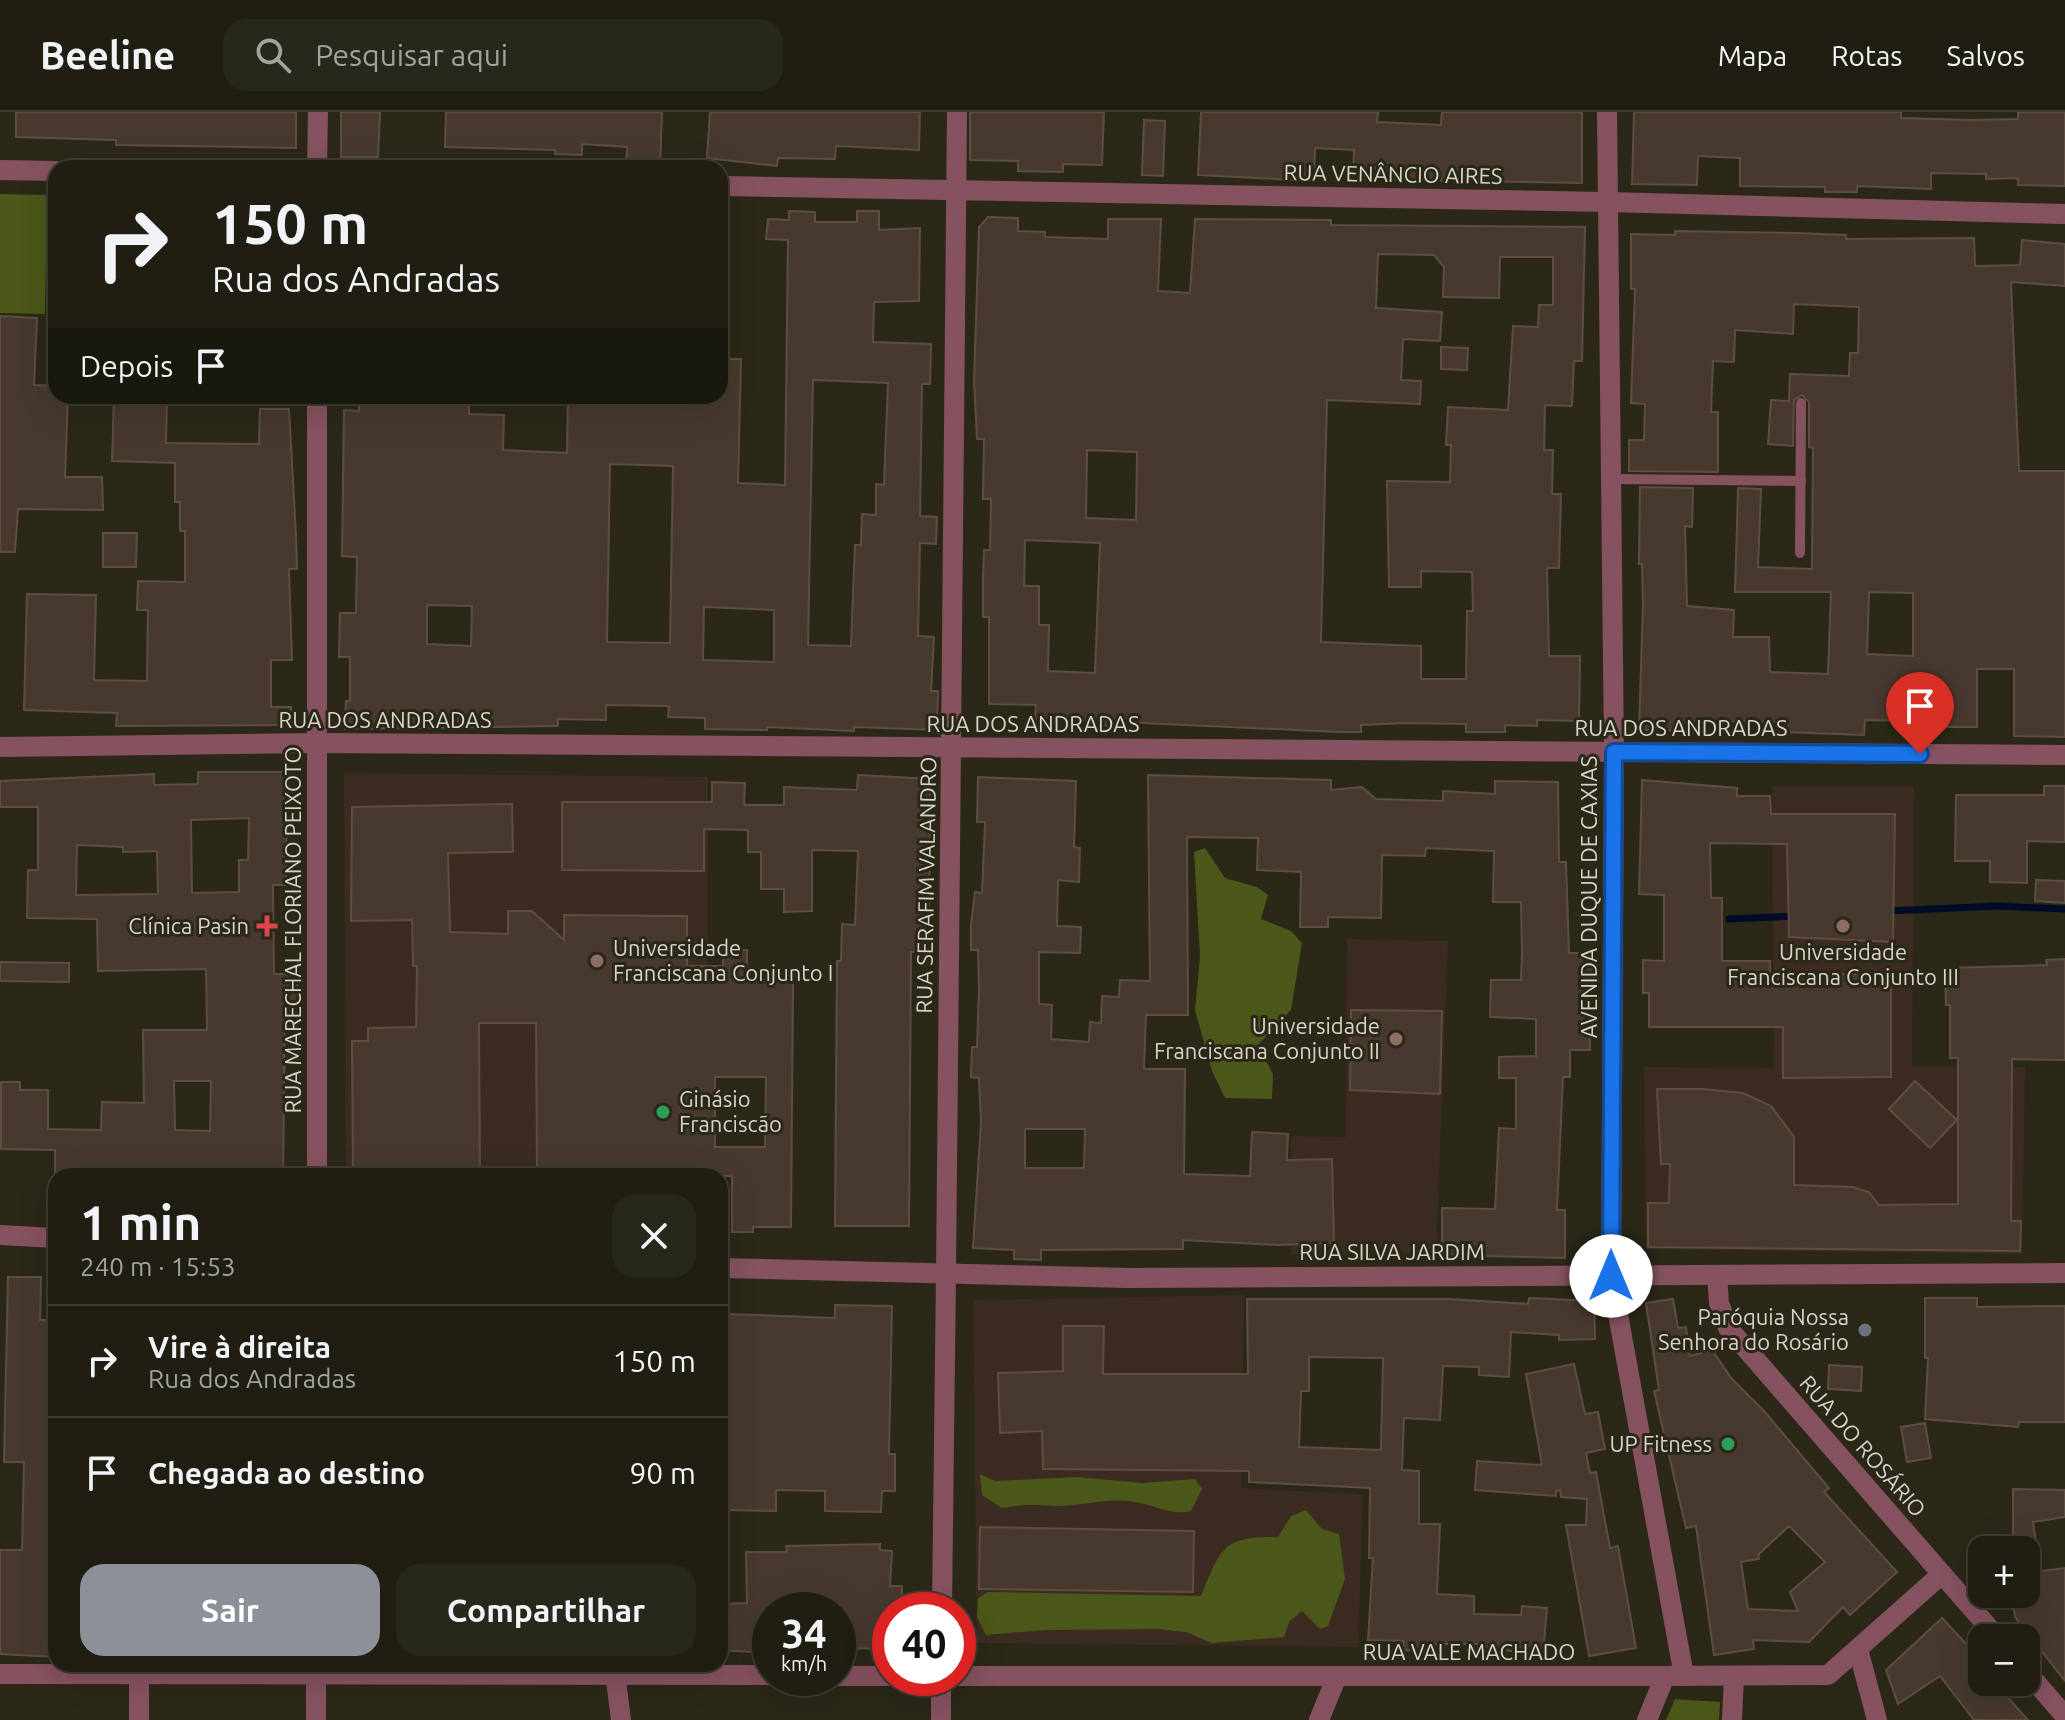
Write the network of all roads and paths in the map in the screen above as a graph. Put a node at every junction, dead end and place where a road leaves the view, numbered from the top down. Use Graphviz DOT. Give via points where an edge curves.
graph roads {
  1 [pos="318,112"];
  2 [pos="957,112"];
  3 [pos="1607,112"];
  4 [pos="317,160"];
  5 [pos="0,170"];
  6 [pos="48,171"];
  7 [pos="728,186"];
  8 [pos="957,190"];
  9 [pos="1608,202"];
  10 [pos="2065,214"];
  11 [pos="1801,403"];
  12 [pos="317,404"];
  13 [pos="1611,479"];
  14 [pos="1801,481"];
  15 [pos="1800,553"];
  16 [pos="317,743"];
  17 [pos="0,747"];
  18 [pos="951,747"];
  19 [pos="1614,752"];
  20 [pos="2065,755"];
  21 [pos="317,1168"];
  22 [pos="0,1235"];
  23 [pos="48,1238"];
  24 [pos="728,1268"];
  25 [pos="946,1273"];
  26 [pos="2065,1273"];
  27 [pos="1717,1275"];
  28 [pos="1611,1276"];
  29 [pos="1942,1574"];
  30 [pos="942,1592"];
  31 [pos="1986,1624"];
  32 [pos="1858,1649"];
  33 [pos="245,1672"];
  34 [pos="316,1672"];
  35 [pos="613,1672"];
  36 [pos="676,1672"];
  37 [pos="0,1674"];
  38 [pos="752,1674"];
  39 [pos="139,1675"];
  40 [pos="976,1676"];
  41 [pos="1337,1676"];
  42 [pos="1674,1676"];
  43 [pos="1734,1676"];
  44 [pos="2040,1687"];
  45 [pos="941,1696"];
  46 [pos="2065,1716"];
  47 [pos="139,1720"];
  48 [pos="316,1720"];
  49 [pos="621,1720"];
  50 [pos="941,1720"];
  51 [pos="1319,1720"];
  52 [pos="1647,1720"];
  53 [pos="1732,1720"];
  54 [pos="1877,1720"];
  1 -- 4 [label="street"];
  2 -- 8 [label="street, RUA SERAFIM VALANDRO"];
  3 -- 9 [label="street, AVENIDA DUQUE DE CAXIAS"];
  5 -- 6 [label="street"];
  7 -- 8 [label="street, RUA VENÂNCIO AIRES"];
  8 -- 9 [label="street, RUA VENÂNCIO AIRES"];
  8 -- 18 [label="street, RUA SERAFIM VALANDRO"];
  9 -- 10 [label="street, RUA VENÂNCIO AIRES"];
  9 -- 13 [label="street, AVENIDA DUQUE DE CAXIAS"];
  11 -- 14 [label="lane"];
  12 -- 16 [label="street, RUA MARECHAL FLORIANO PEIXOTO"];
  13 -- 14 [label="lane"];
  13 -- 19 [label="street, AVENIDA DUQUE DE CAXIAS"];
  14 -- 15 [label="lane"];
  16 -- 17 [label="street, RUA DOS ANDRADAS"];
  16 -- 18 [label="street, RUA DOS ANDRADAS"];
  16 -- 21 [label="street, RUA MARECHAL FLORIANO PEIXOTO"];
  18 -- 19 [label="street, RUA DOS ANDRADAS"];
  18 -- 25 [label="street, RUA SERAFIM VALANDRO"];
  19 -- 20 [label="street, RUA DOS ANDRADAS"];
  19 -- 28 [label="street, AVENIDA DUQUE DE CAXIAS"];
  22 -- 23 [label="street"];
  24 -- 25 [label="street, RUA SILVA JARDIM"];
  25 -- 28 [label="street, RUA SILVA JARDIM" via="1129,1278"];
  25 -- 30 [label="street, RUA SERAFIM VALANDRO"];
  26 -- 27 [label="street, RUA SILVA JARDIM"];
  27 -- 28 [label="street, RUA SILVA JARDIM"];
  27 -- 29 [label="street, RUA DO ROSÁRIO" via="1728,1328"];
  28 -- 42 [label="street, AVENIDA DUQUE DE CAXIAS"];
  29 -- 31 [label="street, RUA DO ROSÁRIO"];
  29 -- 32 [label="street, RUA VALE MACHADO"];
  32 -- 43 [label="street, RUA VALE MACHADO" via="1828,1675"];
  32 -- 54 [label="street"];
  33 -- 39 [label="street"];
  34 -- 48 [label="street"];
  35 -- 49 [label="street"];
  36 -- 38 [label="street"];
  37 -- 39 [label="street"];
  39 -- 47 [label="street"];
  40 -- 41 [label="street, RUA VALE MACHADO"];
  41 -- 42 [label="street, RUA VALE MACHADO"];
  41 -- 51 [label="street"];
  42 -- 43 [label="street, RUA VALE MACHADO"];
  42 -- 52 [label="street"];
  43 -- 53 [label="street"];
  44 -- 46 [label="street"];
  45 -- 50 [label="street"];
}
